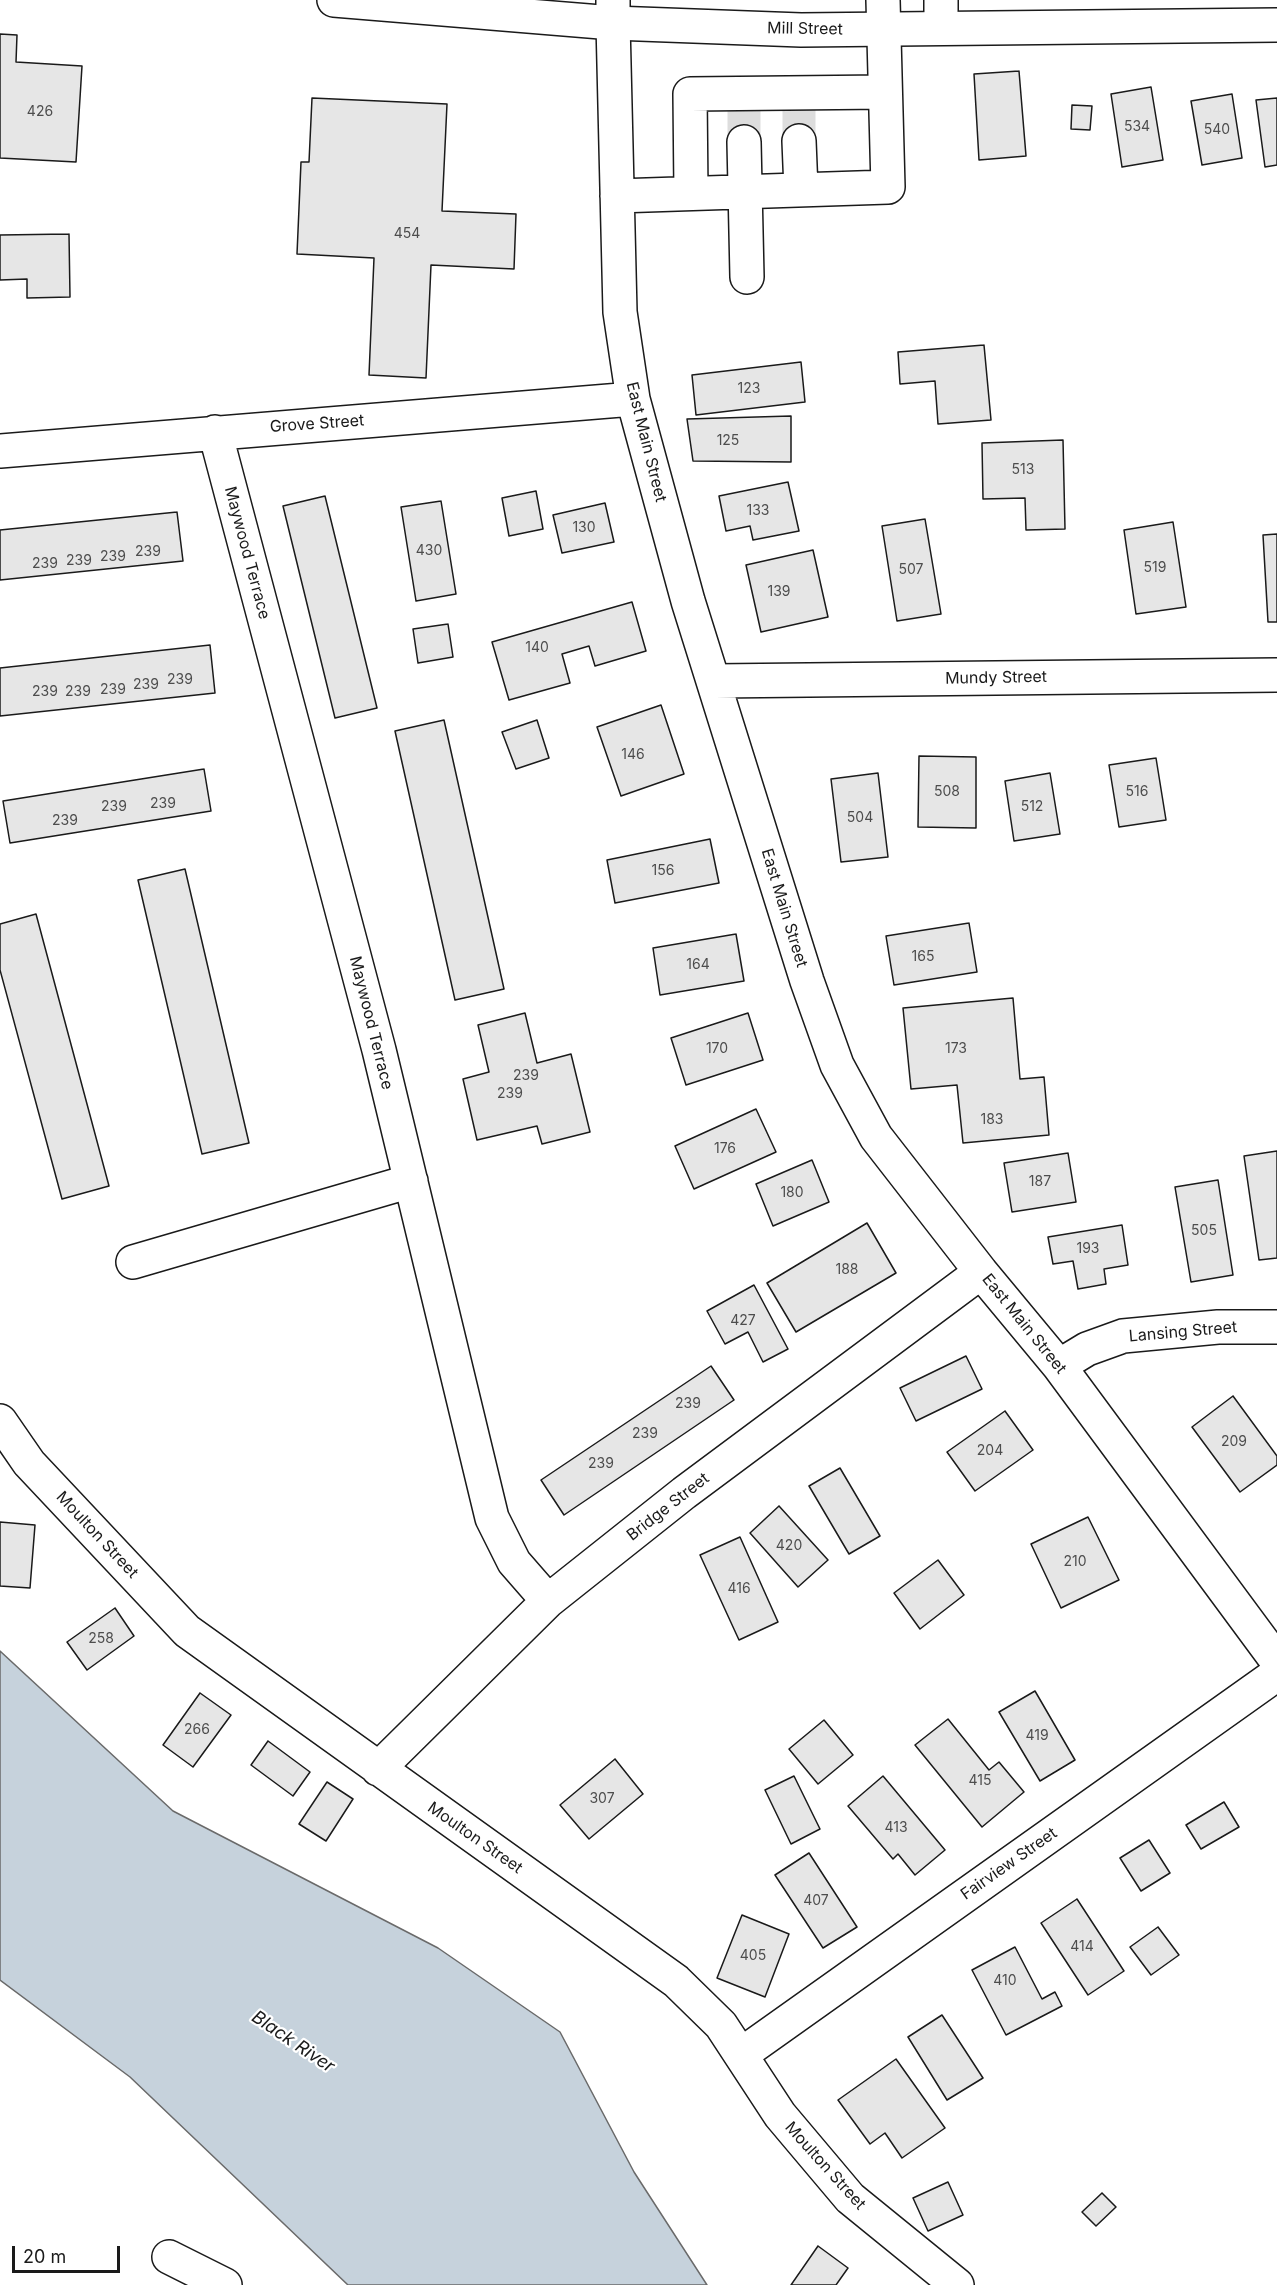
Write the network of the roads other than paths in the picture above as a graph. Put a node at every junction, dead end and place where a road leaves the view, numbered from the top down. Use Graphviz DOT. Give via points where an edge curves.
graph roads {
  1 [pos="334,0"];
  2 [pos="613,11"];
  3 [pos="883,14"];
  4 [pos="941,14"];
  5 [pos="1277,25"];
  6 [pos="885,92"];
  7 [pos="799,141"];
  8 [pos="744,142"];
  9 [pos="801,190"];
  10 [pos="745,192"];
  11 [pos="691,194"];
  12 [pos="617,196"];
  13 [pos="747,277"];
  14 [pos="633,399"];
  15 [pos="215,432"];
  16 [pos="0,451"];
  17 [pos="1277,675"];
  18 [pos="715,681"];
  19 [pos="411,1181"];
  20 [pos="133,1262"];
  21 [pos="981,1272"];
  22 [pos="1277,1328"];
  23 [pos="1059,1366"];
  24 [pos="0,1421"];
  25 [pos="548,1600"];
  26 [pos="1277,1661"];
  27 [pos="1277,1674"];
  28 [pos="378,1769"];
  29 [pos="742,2054"];
  30 [pos="169,2257"];
  31 [pos="946,2277"];
  32 [pos="225,2285"];
  1 -- 2 [label="main road, Mill Street"];
  2 -- 3 [label="main road, Mill Street" via="801,30"];
  2 -- 12 [label="main road, East Main Street"];
  3 -- 4 [label="main road, Mill Street"];
  3 -- 6 [label="main road"];
  4 -- 5 [label="main road, Mill Street"];
  6 -- 9 [label="main road" via="888,187"];
  6 -- 11 [label="main road" via="744,101 690,94"];
  7 -- 9 [label="main road"];
  8 -- 10 [label="main road"];
  9 -- 10 [label="main road"];
  10 -- 11 [label="main road"];
  10 -- 13 [label="main road"];
  11 -- 12 [label="main road"];
  12 -- 14 [label="main road, East Main Street" via="620,312"];
  14 -- 15 [label="main road, Grove Street"];
  14 -- 18 [label="main road, East Main Street" via="688,601"];
  15 -- 16 [label="main road, Grove Street"];
  15 -- 19 [label="main road, Maywood Terrace"];
  17 -- 18 [label="main road, Mundy Street"];
  18 -- 21 [label="main road, East Main Street" via="807,981 837,1065 876,1137"];
  19 -- 20 [label="main road"];
  19 -- 25 [label="main road, Maywood Terrace" via="492,1518 514,1562"];
  21 -- 23 [label="main road, East Main Street"];
  21 -- 25 [label="main road, Bridge Street" via="684,1493"];
  22 -- 23 [label="main road, Lansing Street" via="1218,1327 1123,1336 1087,1349"];
  23 -- 26 [label="main road, East Main Street"];
  24 -- 28 [label="main road, Moulton Street" via="29,1463 187,1631"];
  25 -- 28 [label="main road, Bridge Street"];
  27 -- 29 [label="main road, Fairview Street"];
  28 -- 29 [label="main road, Moulton Street" via="676,1981 721,2025"];
  29 -- 31 [label="main road, Moulton Street" via="780,2115 850,2198"];
  30 -- 32 [label="main road"];
}
